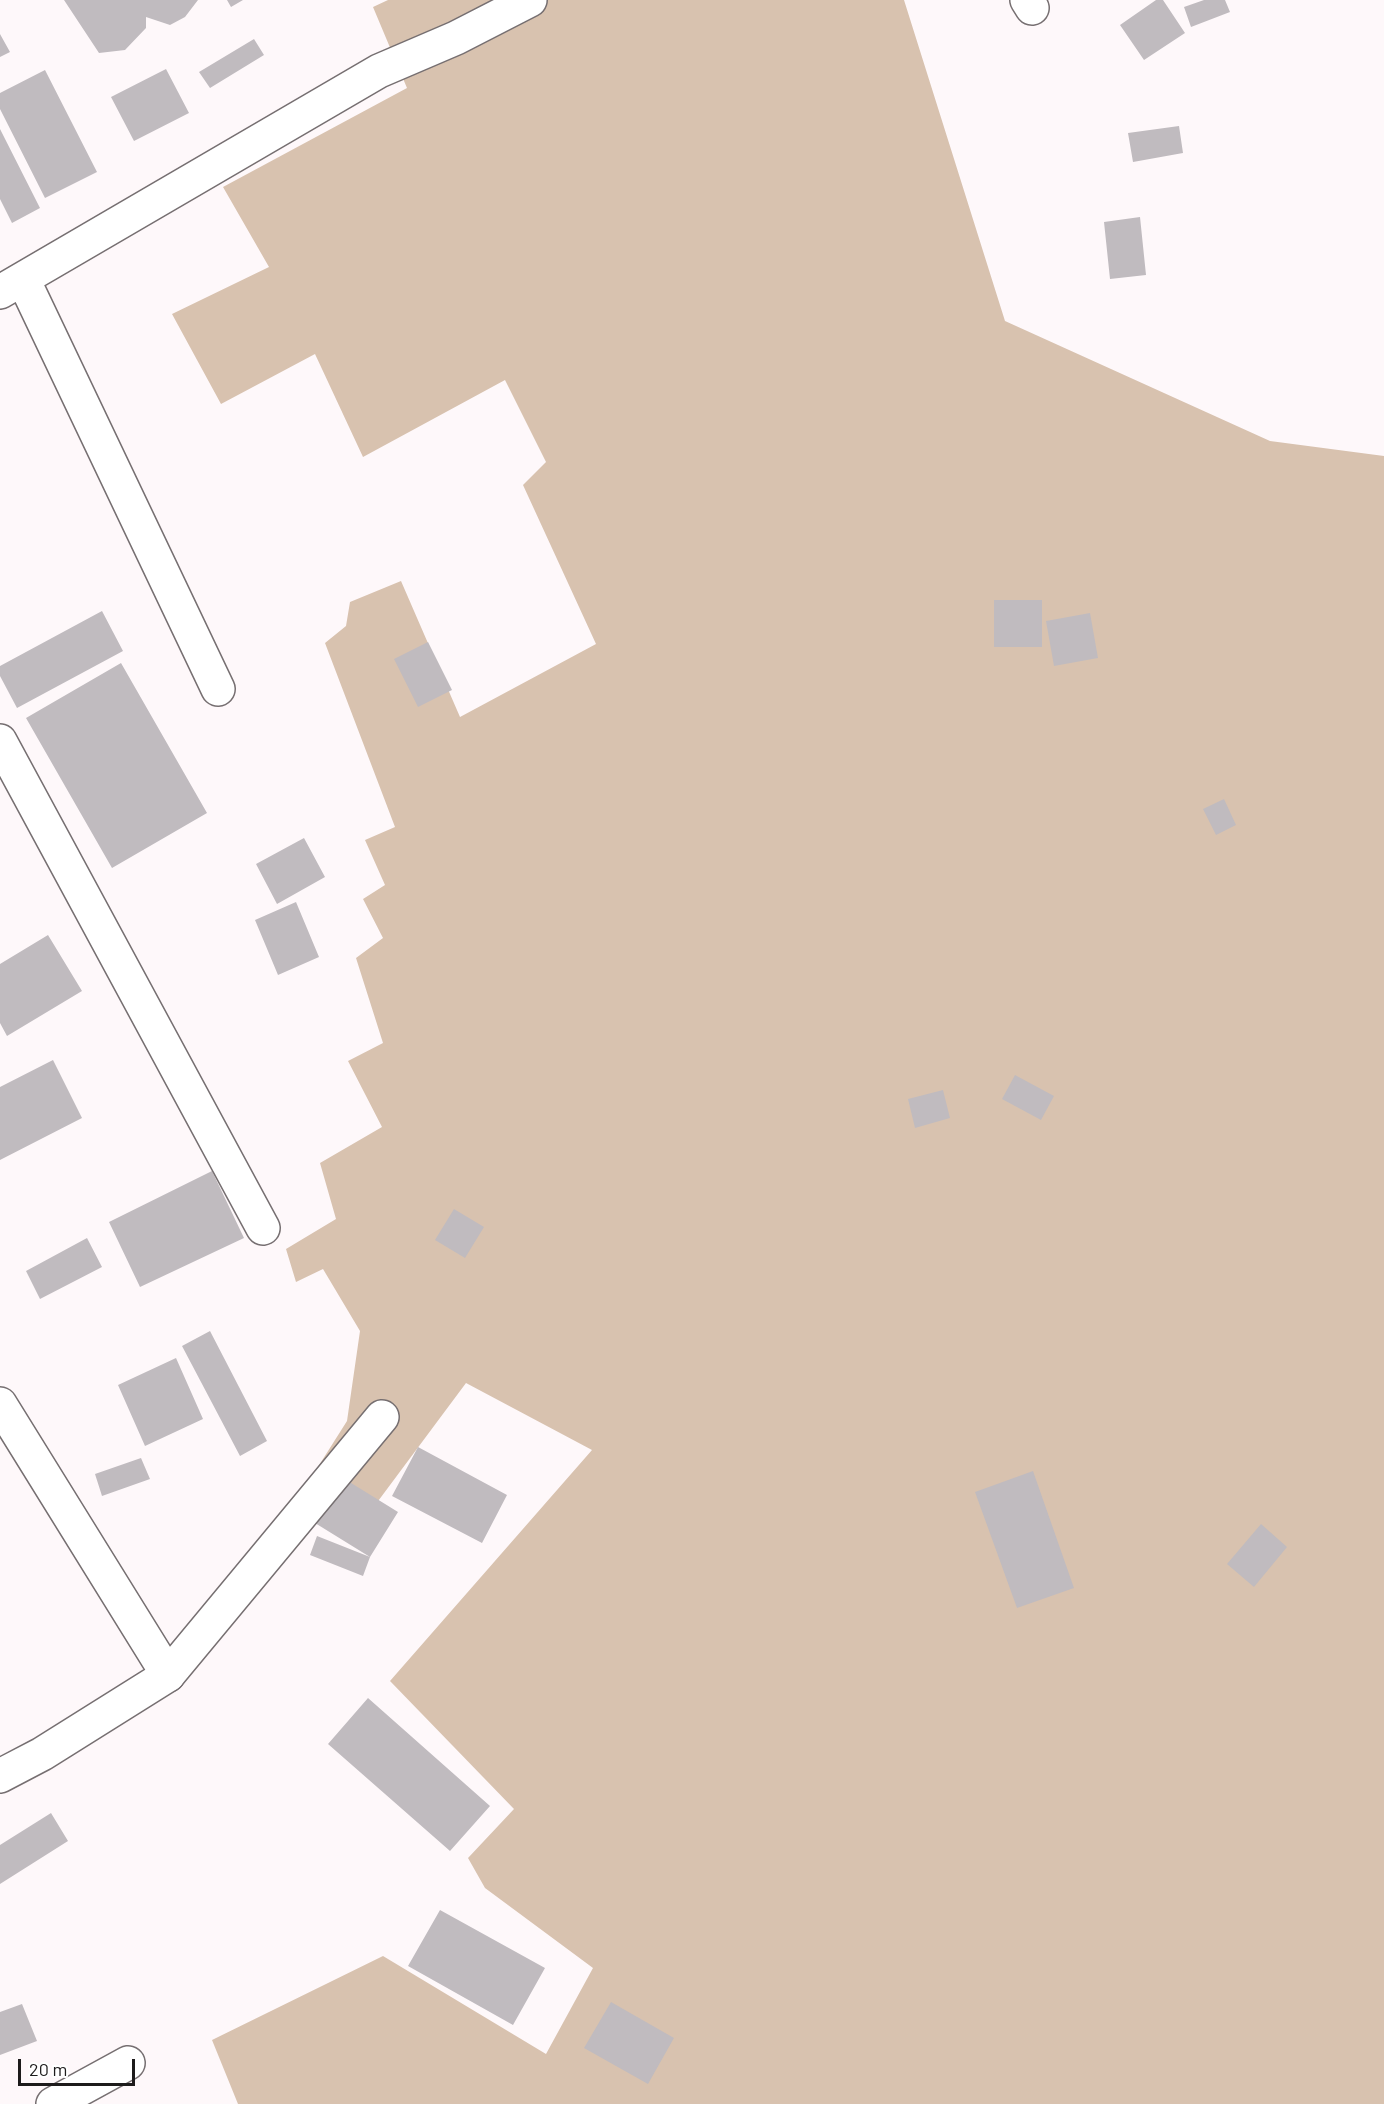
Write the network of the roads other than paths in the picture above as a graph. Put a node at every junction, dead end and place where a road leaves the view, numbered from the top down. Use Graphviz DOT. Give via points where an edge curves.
graph roads {
  1 [pos="530,0"];
  2 [pos="12,286"];
  3 [pos="218,689"];
  4 [pos="0,741"];
  5 [pos="263,1228"];
  6 [pos="0,1404"];
  7 [pos="382,1417"];
  8 [pos="168,1675"];
  9 [pos="0,1776"];
  10 [pos="128,2063"];
  11 [pos="53,2104"];
  1 -- 2 [label="street" via="379,71"];
  2 -- 3 [label="street"];
  4 -- 5 [label="street"];
  6 -- 8 [label="street"];
  7 -- 8 [label="street"];
  8 -- 9 [label="street"];
  10 -- 11 [label="street"];
}
